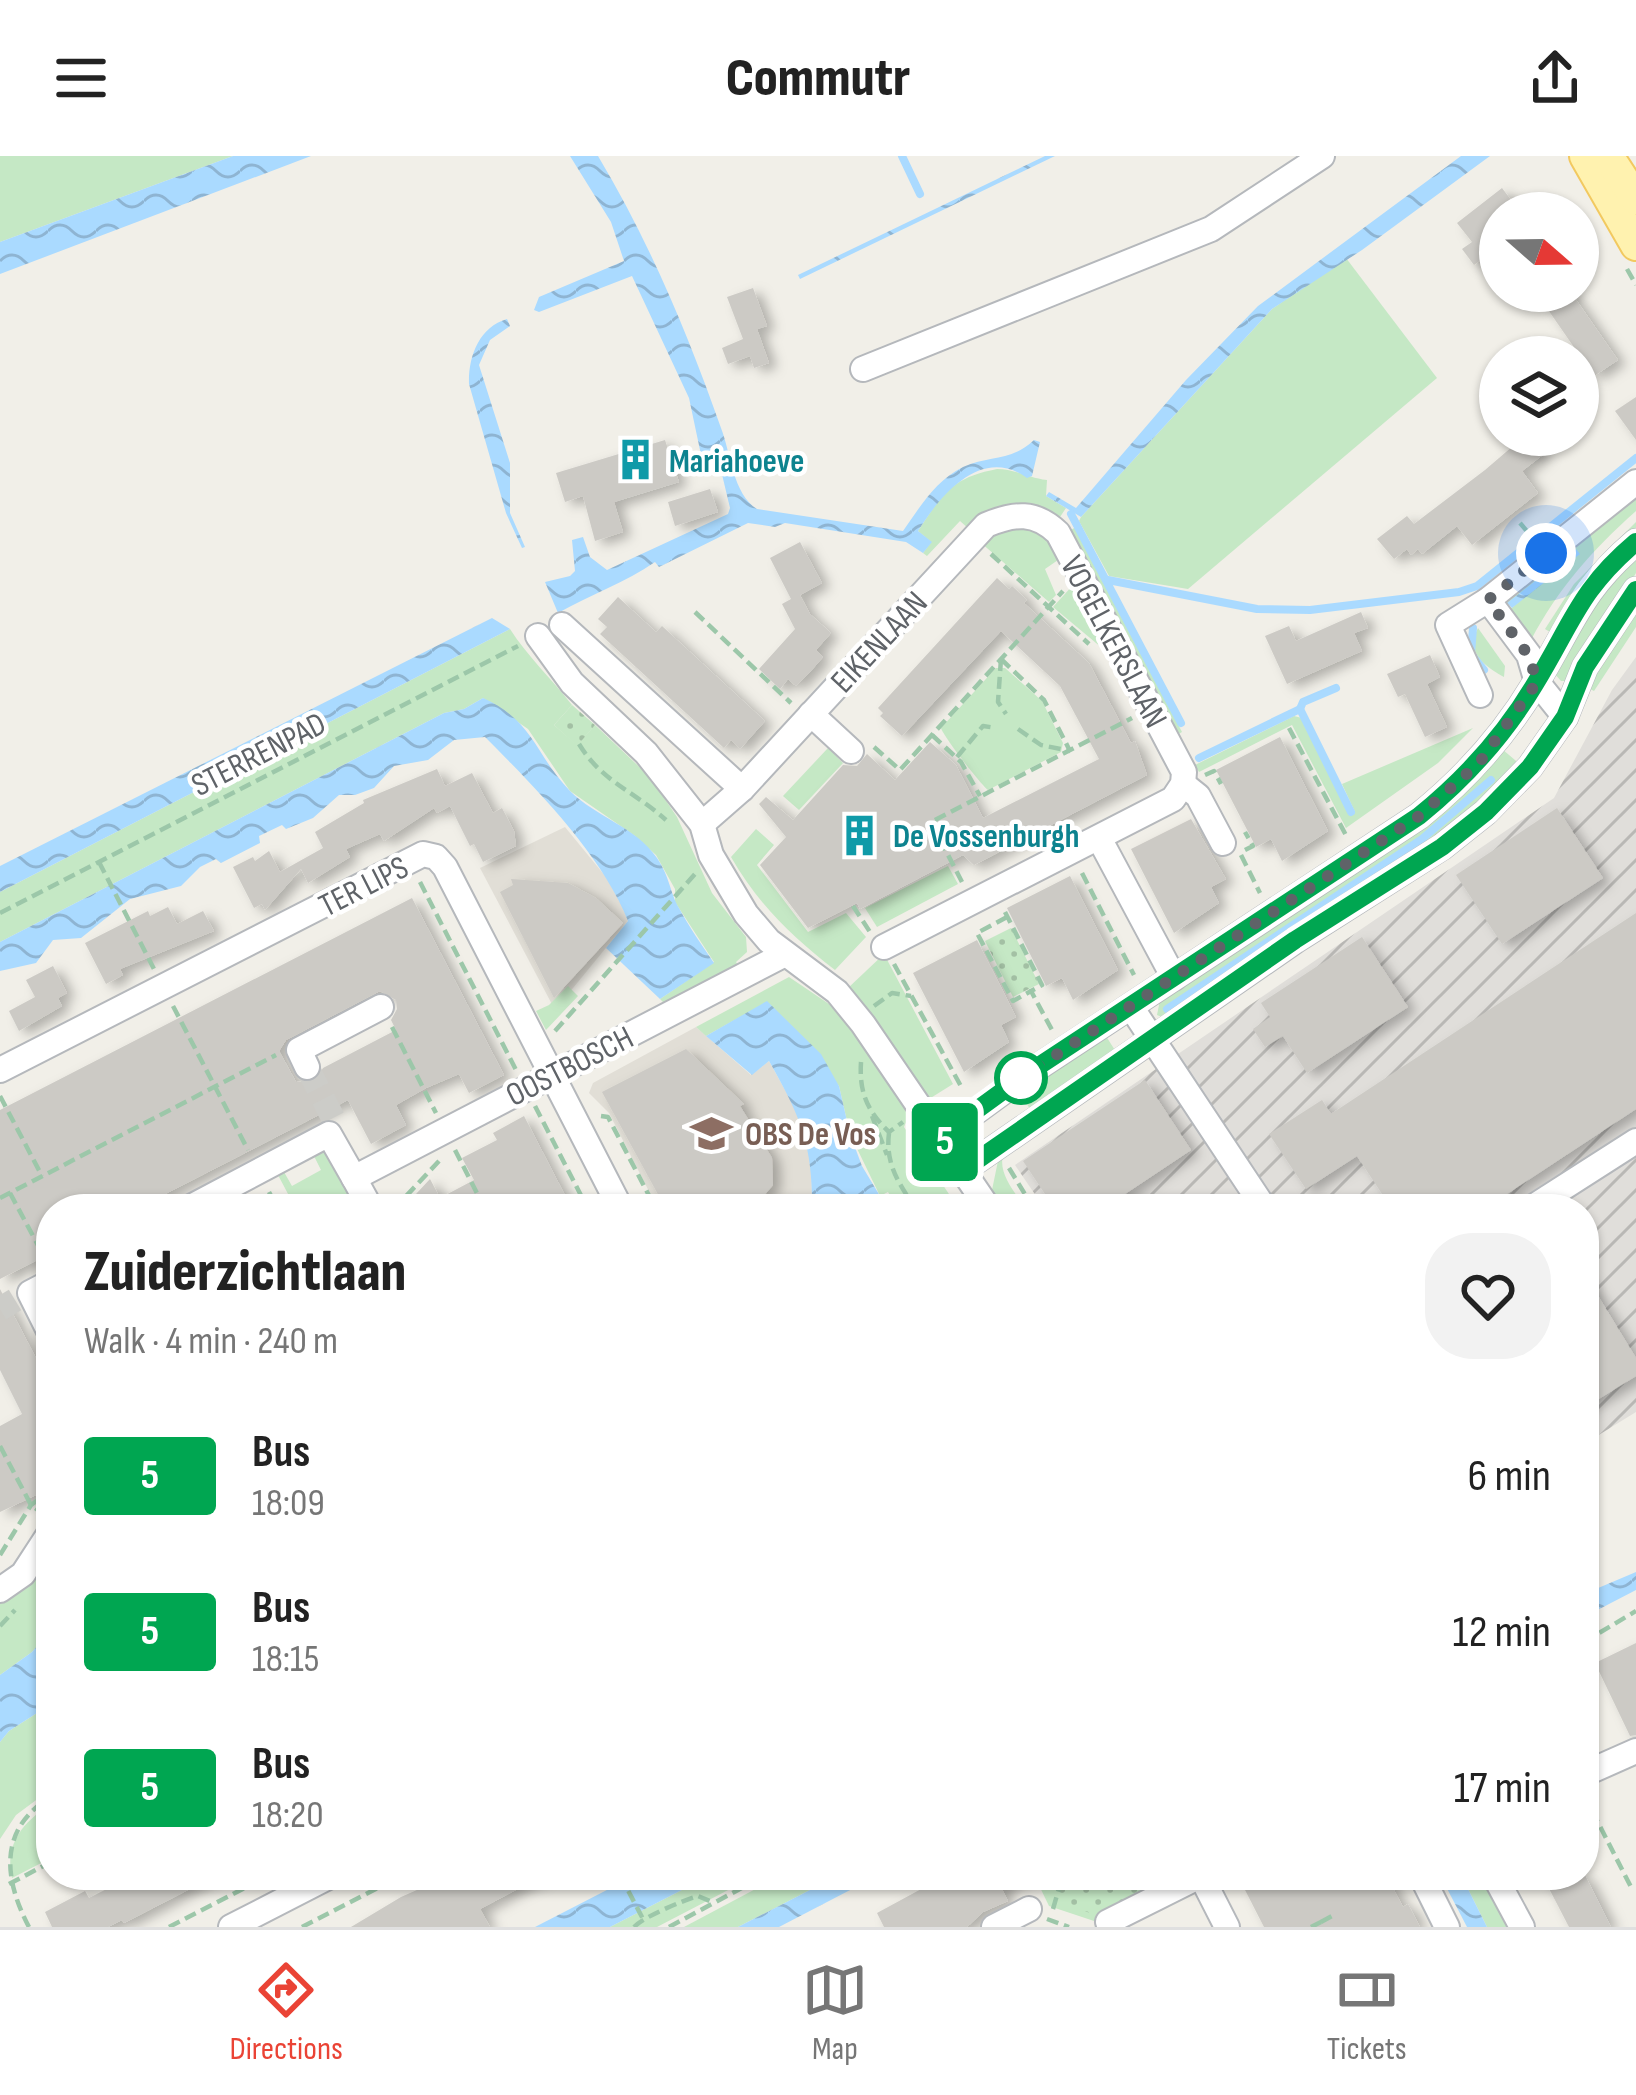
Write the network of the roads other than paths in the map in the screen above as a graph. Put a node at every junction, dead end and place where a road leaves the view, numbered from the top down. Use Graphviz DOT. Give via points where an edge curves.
graph roads {
  1 [pos="1322,156"];
  2 [pos="1585,156"];
  3 [pos="1608,156"];
  4 [pos="1636,199"];
  5 [pos="1636,245"];
  6 [pos="863,369"];
  7 [pos="1636,482"];
  8 [pos="1027,515"];
  9 [pos="1636,542"];
  10 [pos="1636,590"];
  11 [pos="1488,600"];
  12 [pos="562,625"];
  13 [pos="538,636"];
  14 [pos="1537,682"];
  15 [pos="1480,695"];
  16 [pos="809,716"];
  17 [pos="1565,717"];
  18 [pos="861,747"];
  19 [pos="1183,784"];
  20 [pos="742,789"];
  21 [pos="702,824"];
  22 [pos="1099,838"];
  23 [pos="1231,848"];
  24 [pos="884,947"];
  25 [pos="785,954"];
  26 [pos="1169,969"];
  27 [pos="381,1007"];
  28 [pos="1131,1007"];
  29 [pos="1153,1038"];
  30 [pos="303,1059"];
  31 [pos="0,1070"];
  32 [pos="551,1075"];
  33 [pos="941,1136"];
  34 [pos="1636,1141"];
  35 [pos="963,1170"];
  36 [pos="354,1178"];
  37 [pos="216,1194"];
  38 [pos="363,1194"];
  39 [pos="613,1194"];
  40 [pos="979,1194"];
  41 [pos="1255,1194"];
  42 [pos="1553,1194"];
  43 [pos="36,1554"];
  44 [pos="0,1590"];
  45 [pos="1636,1751"];
  46 [pos="1599,1767"];
  47 [pos="303,1890"];
  48 [pos="1172,1890"];
  49 [pos="1209,1890"];
  50 [pos="1428,1890"];
  51 [pos="1502,1890"];
  52 [pos="1029,1909"];
  53 [pos="1108,1922"];
  54 [pos="230,1927"];
  55 [pos="994,1927"];
  56 [pos="1227,1927"];
  57 [pos="1447,1927"];
  58 [pos="1522,1927"];
  1 -- 6 [label="street" via="1210,229"];
  2 -- 5 [label="main road"];
  3 -- 4 [label="main road"];
  7 -- 11 [label="street"];
  8 -- 16 [label="street, EIKENLAAN" via="986,525"];
  8 -- 19 [label="street, VOGELKERSLAAN" via="1058,533 1184,772"];
  9 -- 14 [label="street" via="1574,610"];
  10 -- 17 [label="street" via="1585,667"];
  11 -- 14 [label="street" via="1529,656"];
  11 -- 15 [label="street" via="1448,626"];
  12 -- 20 [label="street"];
  13 -- 21 [label="street"];
  14 -- 17 [label="street"];
  14 -- 26 [label="street" via="1456,786 1400,829"];
  16 -- 18 [label="street"];
  16 -- 20 [label="street, EIKENLAAN"];
  17 -- 29 [label="street" via="1530,767 1442,847"];
  19 -- 22 [label="street" via="1173,799"];
  19 -- 23 [label="street, VOGELKERSLAAN"];
  20 -- 21 [label="street, EIKENLAAN"];
  21 -- 25 [label="street" via="746,914"];
  22 -- 24 [label="street"];
  22 -- 26 [label="street"];
  25 -- 32 [label="street, OOSTBOSCH"];
  25 -- 33 [label="street" via="837,992"];
  26 -- 28 [label="street"];
  27 -- 30 [label="street"];
  28 -- 29 [label="street"];
  28 -- 33 [label="street"];
  29 -- 35 [label="street"];
  29 -- 41 [label="street"];
  31 -- 32 [label="street, TER LIPS" via="423,854 445,867"];
  32 -- 36 [label="street, OOSTBOSCH" via="449,1137"];
  32 -- 39 [label="street, TER LIPS"];
  33 -- 35 [label="street"];
  34 -- 42 [label="street"];
  35 -- 40 [label="street"];
  36 -- 37 [label="street" via="331,1126"];
  36 -- 38 [label="street"];
  43 -- 44 [label="street"];
  45 -- 46 [label="street"];
  47 -- 54 [label="street"];
  48 -- 53 [label="street"];
  49 -- 56 [label="street"];
  50 -- 57 [label="street"];
  51 -- 58 [label="street"];
  52 -- 55 [label="street"];
}
